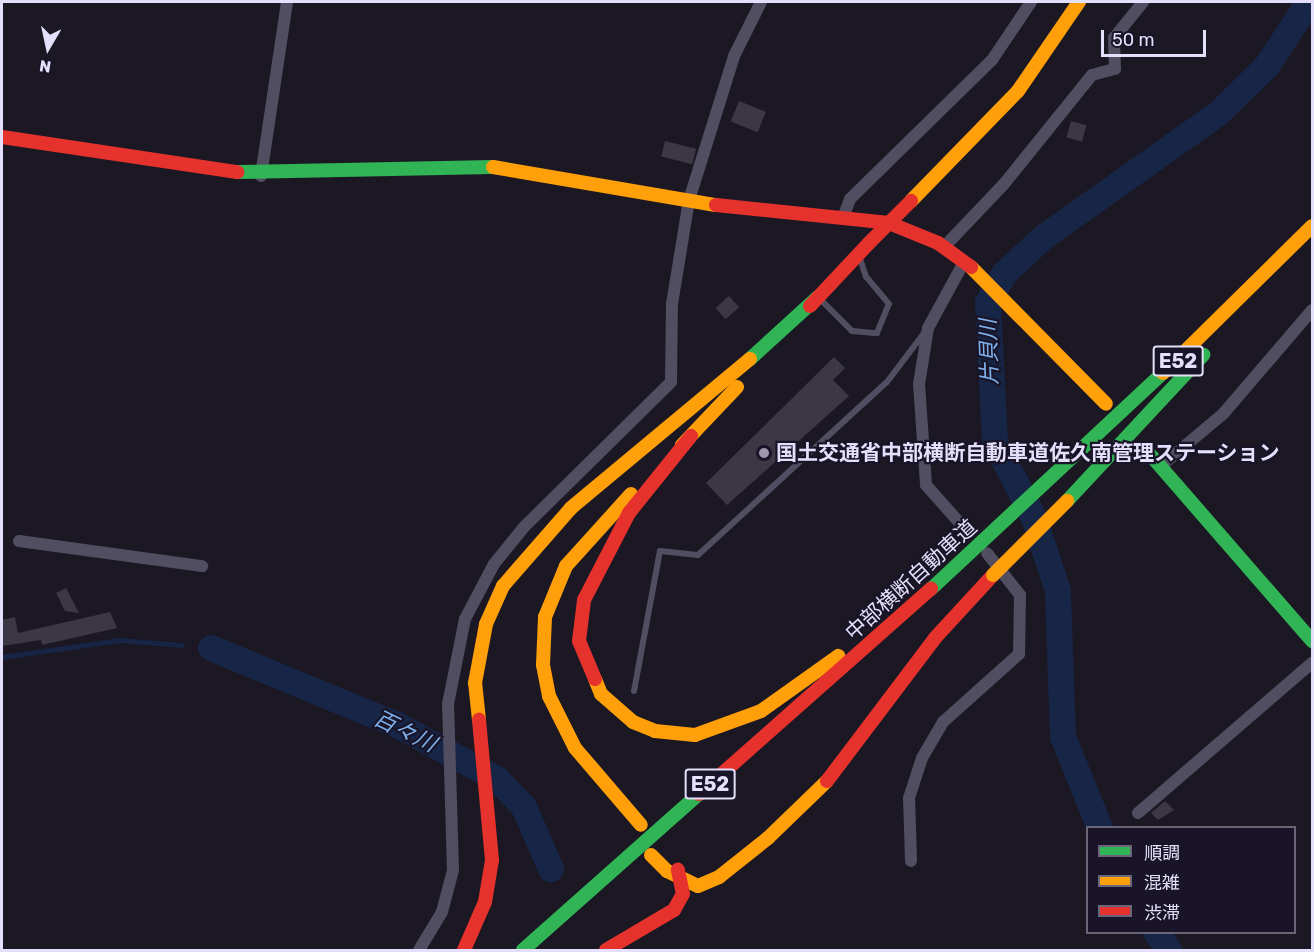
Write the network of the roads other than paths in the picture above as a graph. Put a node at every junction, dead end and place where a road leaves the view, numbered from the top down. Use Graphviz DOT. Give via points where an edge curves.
graph roads {
  1 [pos="287,2"];
  2 [pos="761,2"];
  3 [pos="1031,2"];
  4 [pos="1079,2"];
  5 [pos="1143,2"];
  6 [pos="2,137"];
  7 [pos="261,176"];
  8 [pos="689,200"];
  9 [pos="844,214"];
  10 [pos="1312,226"];
  11 [pos="1296,244"];
  12 [pos="944,247"];
  13 [pos="864,249"];
  14 [pos="968,265"];
  15 [pos="818,297"];
  16 [pos="1312,310"];
  17 [pos="928,328"];
  18 [pos="1106,404"];
  19 [pos="681,421"];
  20 [pos="691,436"];
  21 [pos="1147,451"];
  22 [pos="1161,466"];
  23 [pos="980,539"];
  24 [pos="19,540"];
  25 [pos="202,566"];
  26 [pos="1312,641"];
  27 [pos="1312,663"];
  28 [pos="634,691"];
  29 [pos="1138,813"];
  30 [pos="656,851"];
  31 [pos="911,861"];
  32 [pos="682,880"];
  33 [pos="419,951"];
  34 [pos="464,951"];
  35 [pos="523,951"];
  36 [pos="606,951"];
  1 -- 7 [label="street"];
  2 -- 8 [label="street" via="734,56"];
  3 -- 9 [label="street" via="992,60 850,199"];
  4 -- 13 [label="main road, bridge" via="1018,91"];
  5 -- 12 [label="street" via="1114,38 1115,69 1092,75 1004,184"];
  6 -- 7 [label="main road"];
  7 -- 8 [label="main road" via="495,167"];
  8 -- 9 [label="main road"];
  8 -- 33 [label="street" via="672,304 670,382 494,564 457,642 449,685 453,870 442,912"];
  9 -- 12 [label="main road" via="889,223"];
  10 -- 11 [label="main road, 中部横断自動車道 / E52"];
  11 -- 23 [label="main road, 中部横断自動車道 / E52" via="1128,410"];
  11 -- 32 [label="main road, bridge" via="1067,501 935,639 812,797 711,882 698,886"];
  12 -- 14 [label="main road"];
  13 -- 15 [label="main road"];
  13 -- 15 [label="lane" via="866,277 889,304 877,333 852,331"];
  14 -- 17 [label="street"];
  14 -- 18 [label="main road" via="1021,313"];
  15 -- 19 [label="main road"];
  15 -- 20 [label="main road"];
  16 -- 22 [label="street" via="1223,414"];
  17 -- 23 [label="street" via="919,384 926,485"];
  17 -- 28 [label="lane" via="887,382 698,555 660,550"];
  19 -- 20 [label="main road" via="570,538 542,584 532,615 530,659 540,711 566,758 636,829 560,722 549,696 542,638 554,591 578,548"];
  19 -- 34 [label="main road" via="554,523 503,586 477,660 481,749 489,802 490,881"];
  20 -- 23 [label="main road" via="612,539 591,579 580,621 582,656 602,694 614,709 656,731 718,731 784,697"];
  21 -- 22 [label="main road"];
  22 -- 26 [label="main road"];
  23 -- 31 [label="street" via="1020,595 1019,654 943,722 922,758 909,798"];
  23 -- 35 [label="main road, 中部横断自動車道 / E52"];
  24 -- 25 [label="street"];
  27 -- 29 [label="street"];
  30 -- 32 [label="main road"];
  32 -- 36 [label="main road" via="683,894 674,910"];
}
